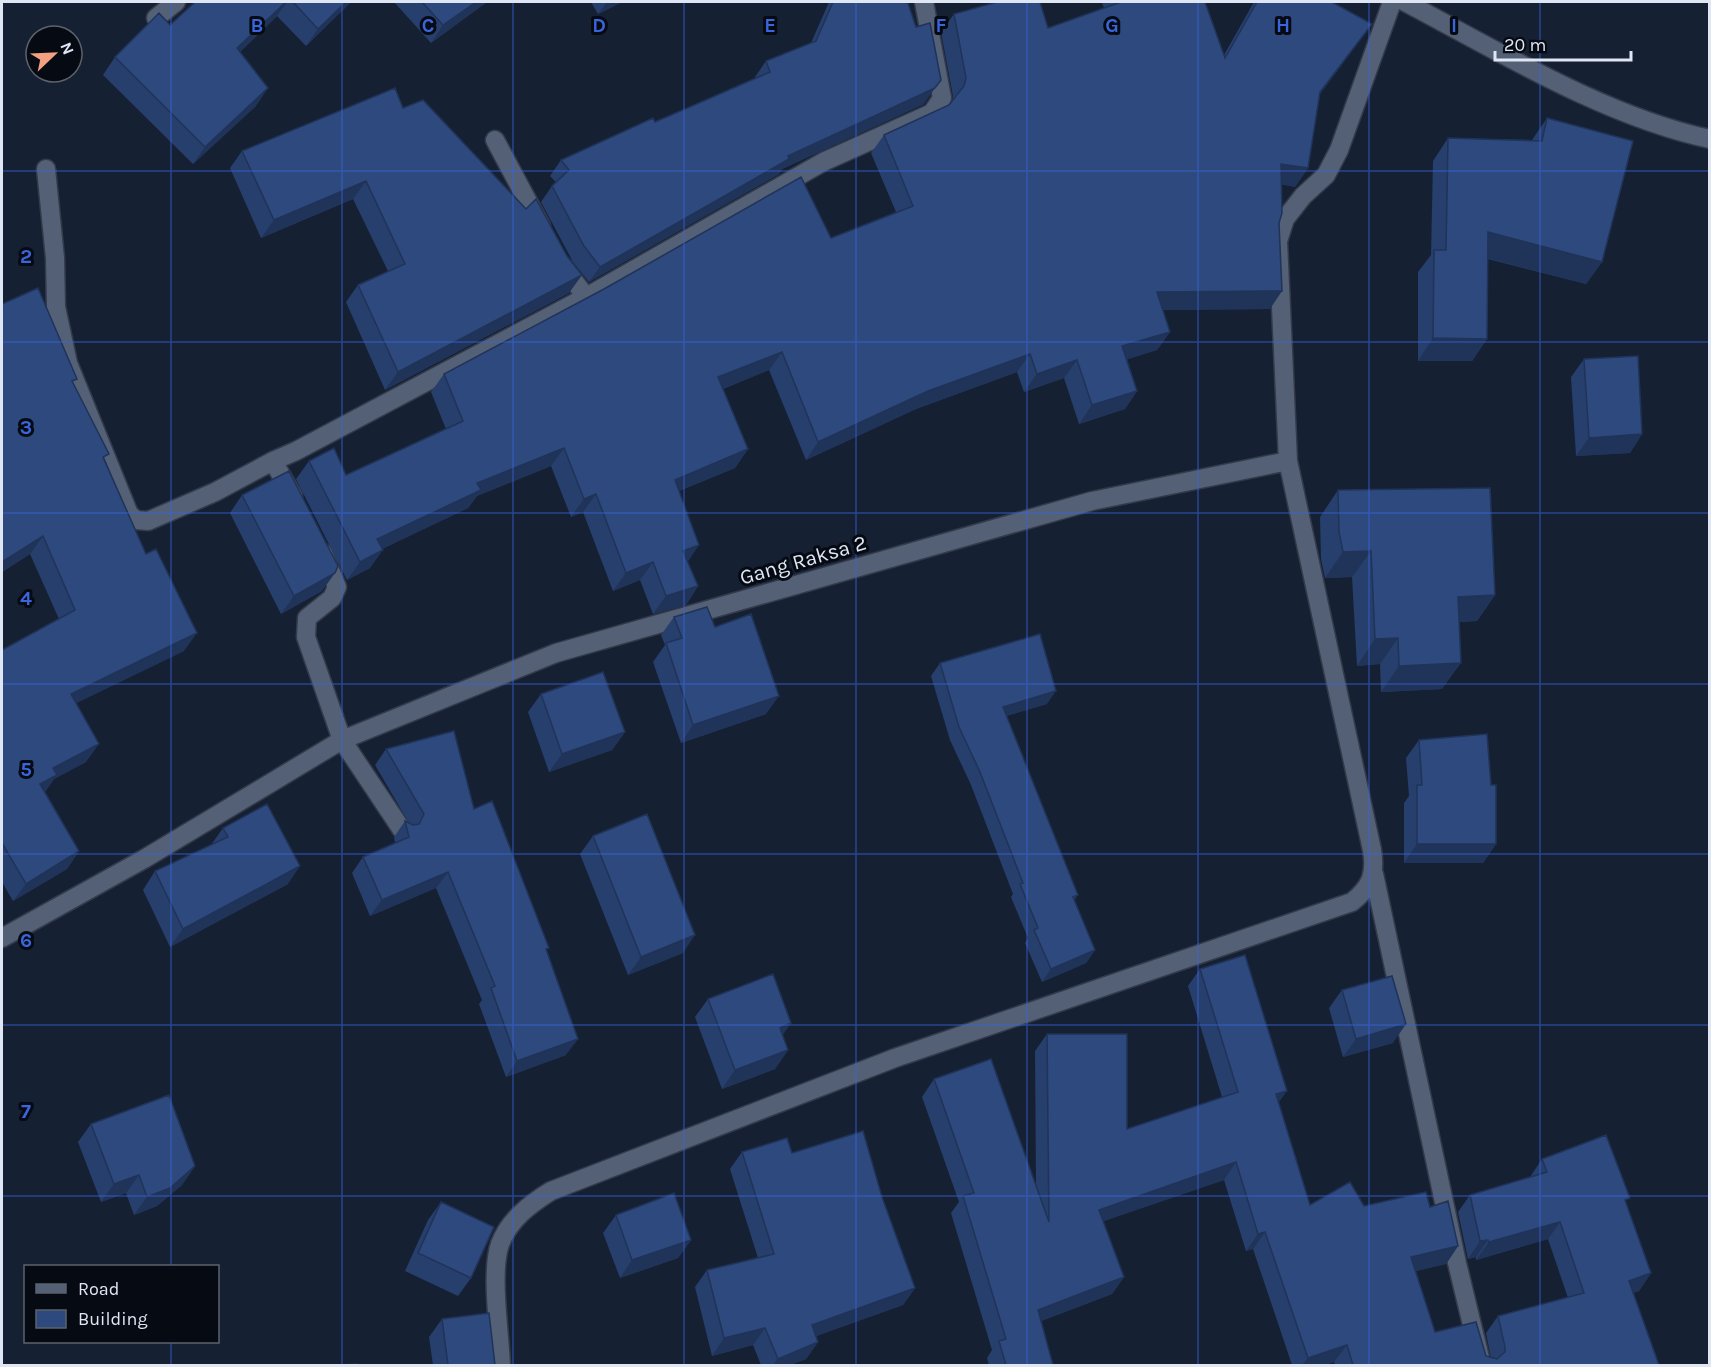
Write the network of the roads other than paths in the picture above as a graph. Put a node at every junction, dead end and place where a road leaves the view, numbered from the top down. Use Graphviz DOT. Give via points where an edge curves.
graph roads {
  1 [pos="176,2"];
  2 [pos="924,2"];
  3 [pos="1392,2"];
  4 [pos="1404,2"];
  5 [pos="156,18"];
  6 [pos="1710,139"];
  7 [pos="495,140"];
  8 [pos="46,169"];
  9 [pos="586,297"];
  10 [pos="273,461"];
  11 [pos="1288,461"];
  12 [pos="300,509"];
  13 [pos="315,536"];
  14 [pos="342,740"];
  15 [pos="402,830"];
  16 [pos="1374,874"];
  17 [pos="2,938"];
  18 [pos="501,1365"];
  19 [pos="1482,1365"];
  1 -- 5 [label="street"];
  2 -- 9 [label="street" via="942,98 932,113 823,162"];
  3 -- 11 [label="street" via="1339,150 1326,175 1285,219 1278,241"];
  4 -- 6 [label="street" via="1613,107 1679,133"];
  7 -- 9 [label="street" via="551,245"];
  8 -- 10 [label="street" via="56,307 68,363 129,514 136,520 148,521"];
  9 -- 10 [label="street"];
  10 -- 12 [label="street"];
  11 -- 14 [label="street, Gang Raksa 2" via="1092,501 556,653"];
  11 -- 16 [label="street"];
  13 -- 14 [label="street" via="337,587 332,598 307,618 304,630"];
  14 -- 15 [label="street"];
  14 -- 17 [label="street, Gang Raksa 2" via="94,888"];
  16 -- 18 [label="street" via="1368,888 1352,902 895,1059 551,1191 519,1215 500,1244 496,1267"];
  16 -- 19 [label="street" via="1454,1252"];
}
